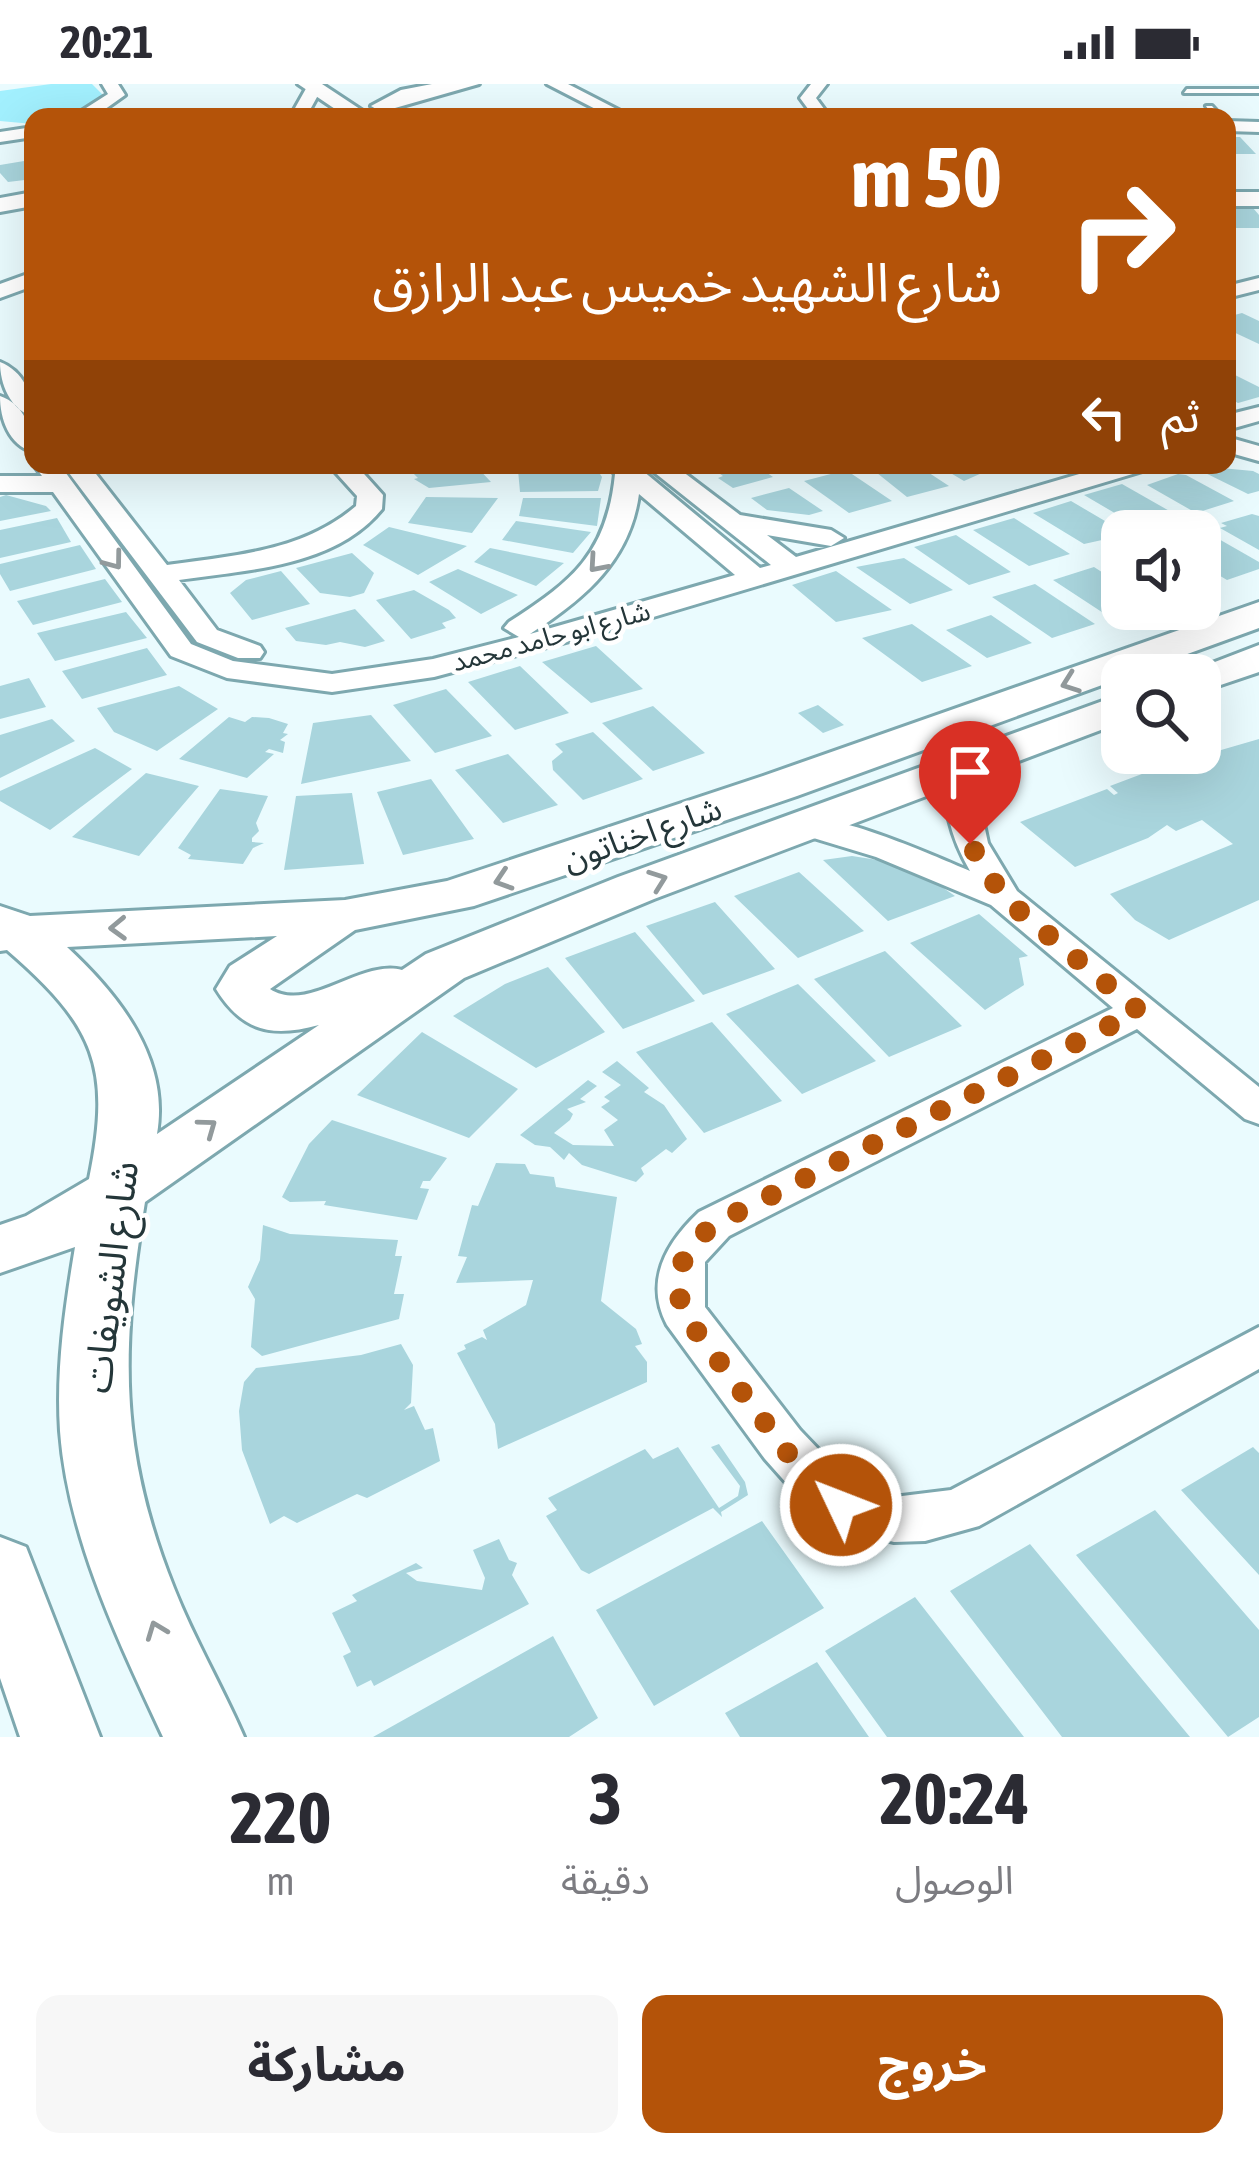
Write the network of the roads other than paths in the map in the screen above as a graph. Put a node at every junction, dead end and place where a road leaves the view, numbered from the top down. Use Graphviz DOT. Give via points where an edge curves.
graph roads {
  1 [pos="110,84"];
  2 [pos="129,84"];
  3 [pos="413,84"];
  4 [pos="469,84"];
  5 [pos="555,84"];
  6 [pos="819,84"];
  7 [pos="311,86"];
  8 [pos="536,86"];
  9 [pos="1187,91"];
  10 [pos="1259,91"];
  11 [pos="372,102"];
  12 [pos="97,108"];
  13 [pos="118,108"];
  14 [pos="581,108"];
  15 [pos="605,108"];
  16 [pos="815,108"];
  17 [pos="0,369"];
  18 [pos="24,399"];
  19 [pos="0,403"];
  20 [pos="24,436"];
  21 [pos="47,474"];
  22 [pos="63,474"];
  23 [pos="64,474"];
  24 [pos="350,474"];
  25 [pos="624,474"];
  26 [pos="631,474"];
  27 [pos="670,474"];
  28 [pos="1056,474"];
  29 [pos="1103,474"];
  30 [pos="0,484"];
  31 [pos="730,520"];
  32 [pos="831,538"];
  33 [pos="782,560"];
  34 [pos="746,571"];
  35 [pos="158,575"];
  36 [pos="1259,614"];
  37 [pos="519,628"];
  38 [pos="236,660"];
  39 [pos="1101,715"];
  40 [pos="963,768"];
  41 [pos="809,826"];
  42 [pos="1004,898"];
  43 [pos="345,916"];
  44 [pos="7,928"];
  45 [pos="445,966"];
  46 [pos="1139,1011"];
  47 [pos="1259,1109"];
  48 [pos="117,1192"];
  49 [pos="0,1249"];
  50 [pos="1259,1346"];
  51 [pos="0,1571"];
  52 [pos="18,1674"];
  53 [pos="60,1737"];
  54 [pos="204,1737"];
  1 -- 12 [label="street" via="117,95"];
  2 -- 13 [label="street" via="133,99"];
  3 -- 11 [label="street"];
  4 -- 11 [label="street"];
  5 -- 15 [label="street"];
  6 -- 16 [label="street" via="808,98"];
  7 -- 11 [label="street"];
  8 -- 14 [label="street"];
  9 -- 10 [label="lane"];
  17 -- 18 [label="street"];
  19 -- 20 [label="street"];
  21 -- 30 [label="street"];
  22 -- 38 [label="street, شارع ابو حامد محمد, one-way" via="181,650"];
  23 -- 35 [label="street, شارع ابو حامد محمد"];
  24 -- 35 [label="street" via="370,496 369,509 344,532 295,551"];
  25 -- 37 [label="street, one-way" via="626,518 616,541 571,591"];
  26 -- 34 [label="street"];
  27 -- 31 [label="street"];
  28 -- 32 [label="street, شارع ابو حامد محمد"];
  29 -- 33 [label="street, شارع ابو حامد محمد"];
  31 -- 32 [label="street"];
  31 -- 33 [label="street"];
  32 -- 33 [label="street, شارع ابو حامد محمد"];
  33 -- 34 [label="street, شارع ابو حامد محمد"];
  34 -- 37 [label="street, شارع ابو حامد محمد"];
  34 -- 38 [label="street, شارع ابو حامد محمد" via="525,644 368,680 332,683"];
  35 -- 38 [label="street, شارع ابو حامد محمد"];
  36 -- 43 [label="main road, شارع اخناتون, one-way" via="599,849 456,895"];
  37 -- 38 [label="street, شارع ابو حامد محمد" via="369,659"];
  39 -- 40 [label="main road, شارع اخناتون"];
  40 -- 41 [label="main road, شارع اخناتون"];
  40 -- 42 [label="street" via="970,844"];
  41 -- 42 [label="street"];
  45 -- 41 [label="main road, شارع اخناتون, one-way"];
  42 -- 46 [label="street"];
  43 -- 44 [label="main road, شارع اخناتون, one-way"];
  43 -- 45 [label="main road" via="249,978 247,1001 276,1015 295,1013"];
  44 -- 48 [label="main road, شارع الشويفات" via="100,1019 122,1054 130,1122"];
  48 -- 45 [label="main road, شارع اخناتون, one-way"];
  46 -- 47 [label="street"];
  46 -- 50 [label="street" via="714,1224 688,1247 676,1279 682,1312 808,1480 841,1505 881,1520 923,1522 961,1510"];
  48 -- 49 [label="main road, شارع اخناتون" via="48,1233"];
  54 -- 48 [label="main road, شارع الشويفات, one-way" via="113,1516 95,1437 93,1359"];
  51 -- 52 [label="main road"];
  52 -- 53 [label="main road"];
}
